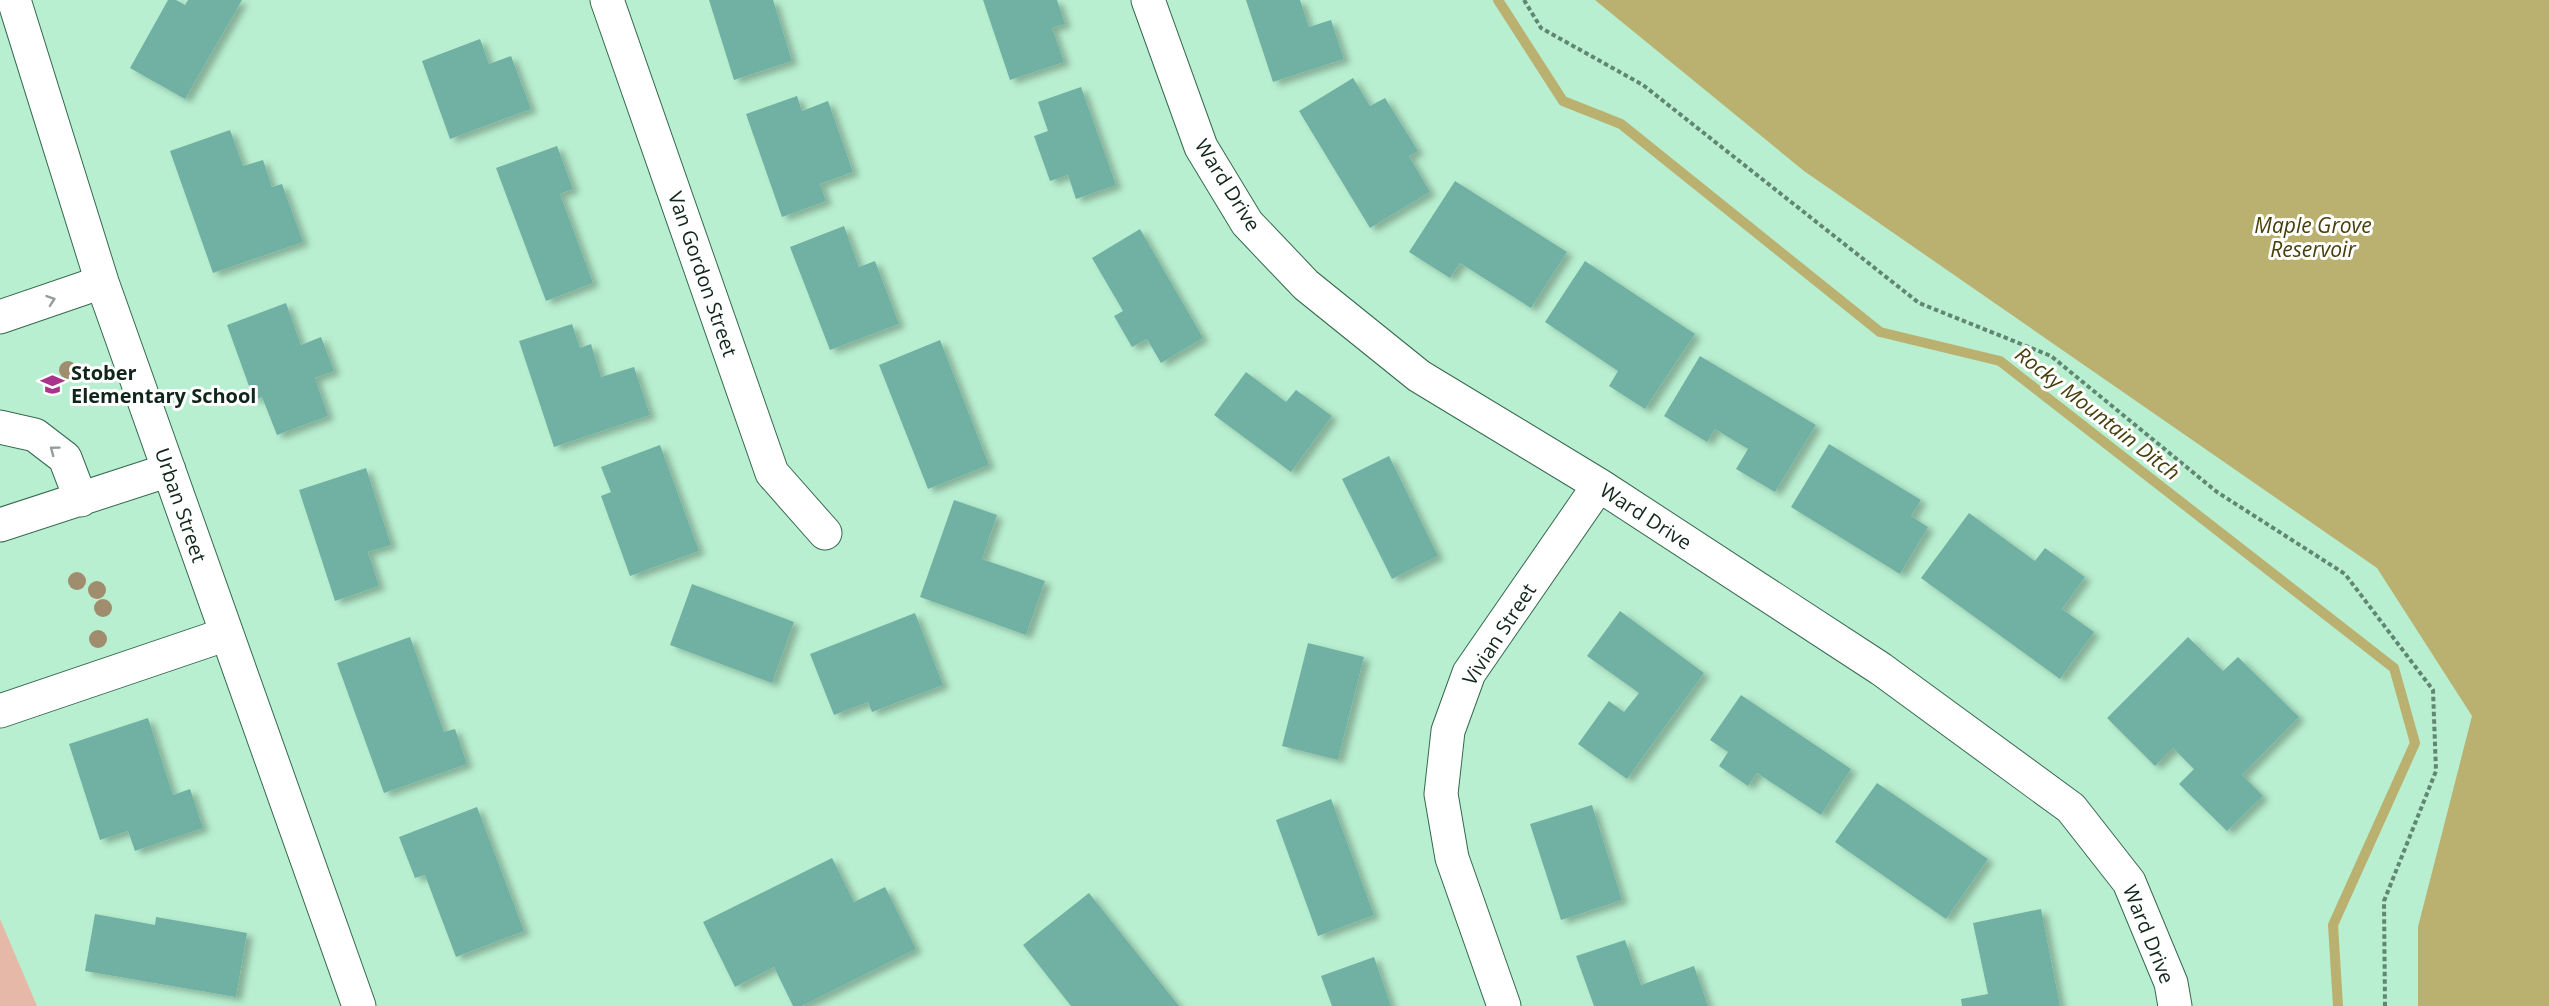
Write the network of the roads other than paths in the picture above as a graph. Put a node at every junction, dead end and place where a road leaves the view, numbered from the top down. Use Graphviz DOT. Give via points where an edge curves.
graph roads {
  1 [pos="14,0"];
  2 [pos="607,0"];
  3 [pos="1149,0"];
  4 [pos="102,282"];
  5 [pos="0,317"];
  6 [pos="0,428"];
  7 [pos="169,470"];
  8 [pos="1599,485"];
  9 [pos="81,500"];
  10 [pos="0,525"];
  11 [pos="825,533"];
  12 [pos="227,634"];
  13 [pos="0,711"];
  14 [pos="359,1006"];
  15 [pos="1504,1006"];
  16 [pos="2175,1006"];
  1 -- 4 [label="street, Urban Street"];
  2 -- 11 [label="street, Van Gordon Street" via="772,473"];
  3 -- 8 [label="street, Ward Drive" via="1201,147 1247,223 1306,285 1419,376"];
  5 -- 4 [label="street, one-way"];
  4 -- 7 [label="street, Urban Street"];
  9 -- 6 [label="street, one-way" via="65,458 35,435"];
  7 -- 9 [label="street"];
  7 -- 12 [label="street, Urban Street"];
  8 -- 15 [label="street, Vivian Street" via="1469,673 1448,731 1441,794 1452,858"];
  8 -- 16 [label="street, Ward Drive" via="1881,669 2071,808 2129,882 2171,983"];
  9 -- 10 [label="street"];
  12 -- 13 [label="street"];
  12 -- 14 [label="street, Urban Street"];
}
